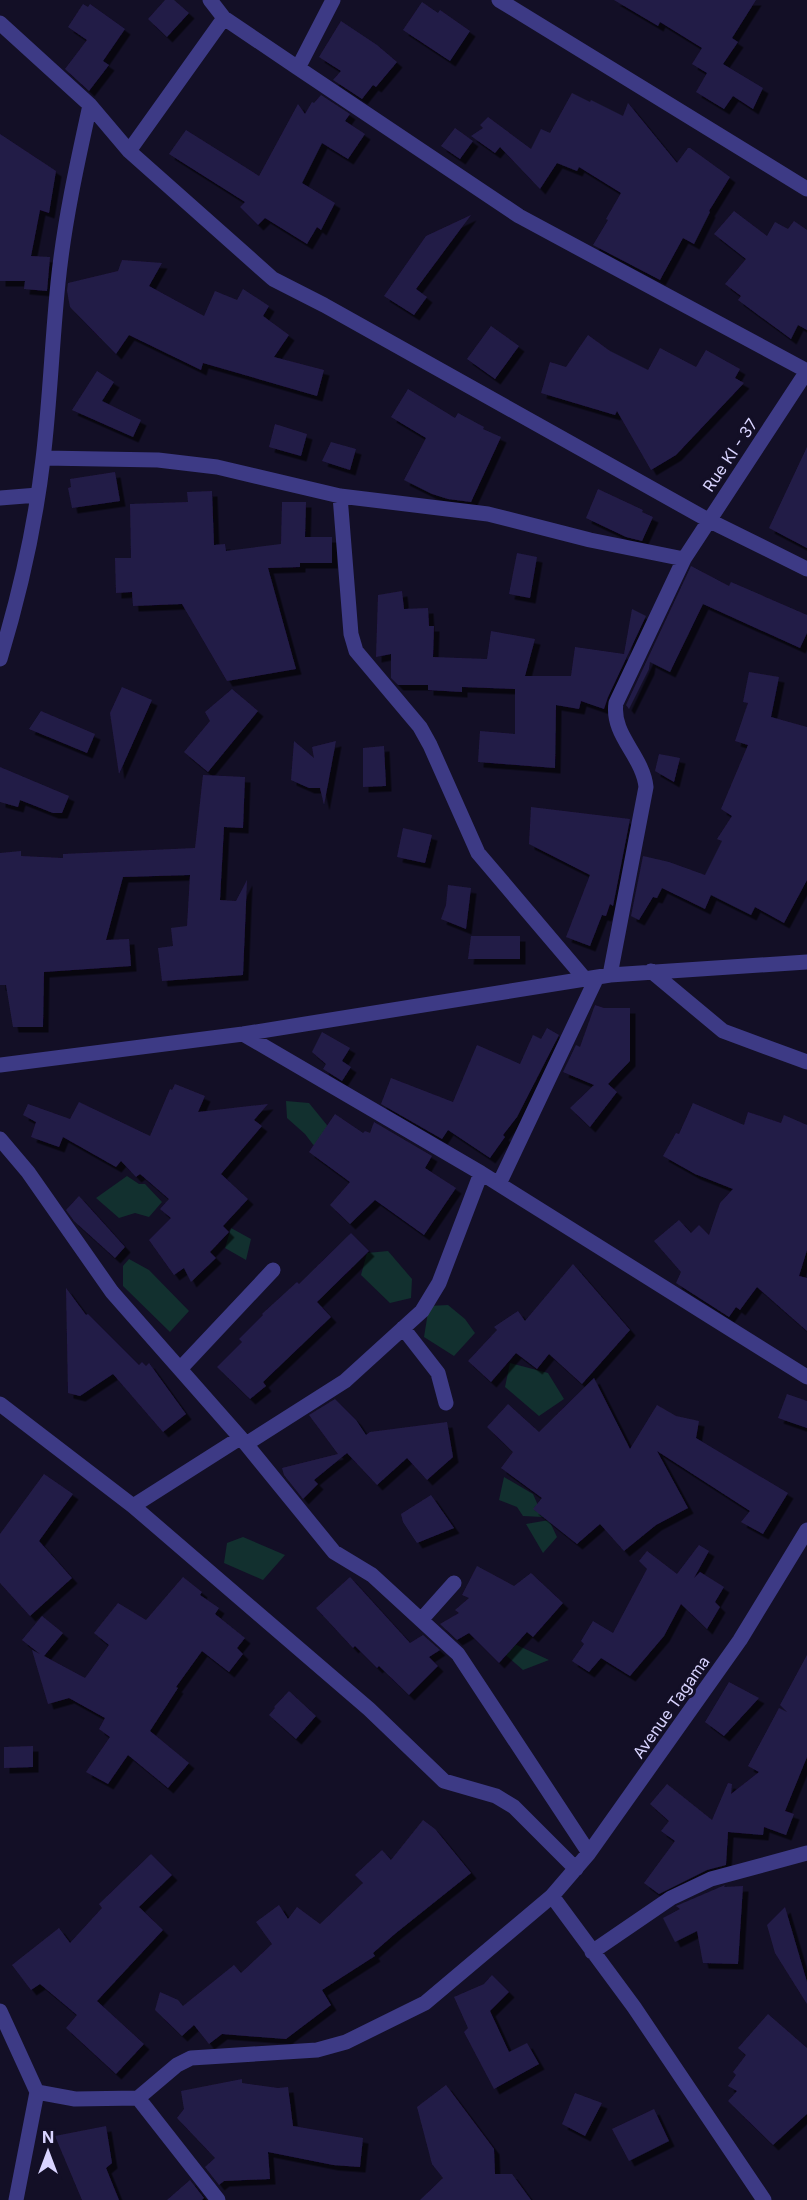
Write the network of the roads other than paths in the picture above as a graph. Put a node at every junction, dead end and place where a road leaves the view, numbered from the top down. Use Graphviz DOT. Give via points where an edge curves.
graph roads {
  1 [pos="210,0"];
  2 [pos="333,0"];
  3 [pos="499,0"];
  4 [pos="224,18"];
  5 [pos="0,23"];
  6 [pos="298,68"];
  7 [pos="90,105"];
  8 [pos="129,151"];
  9 [pos="807,189"];
  10 [pos="807,371"];
  11 [pos="44,458"];
  12 [pos="38,495"];
  13 [pos="340,496"];
  14 [pos="0,498"];
  15 [pos="708,520"];
  16 [pos="684,559"];
  17 [pos="807,569"];
  18 [pos="0,659"];
  19 [pos="807,962"];
  20 [pos="651,971"];
  21 [pos="597,977"];
  22 [pos="243,1034"];
  23 [pos="807,1062"];
  24 [pos="0,1065"];
  25 [pos="0,1139"];
  26 [pos="481,1173"];
  27 [pos="499,1184"];
  28 [pos="273,1270"];
  29 [pos="403,1328"];
  30 [pos="180,1369"];
  31 [pos="807,1377"];
  32 [pos="446,1403"];
  33 [pos="0,1404"];
  34 [pos="243,1441"];
  35 [pos="133,1506"];
  36 [pos="807,1530"];
  37 [pos="454,1583"];
  38 [pos="421,1620"];
  39 [pos="589,1853"];
  40 [pos="807,1853"];
  41 [pos="576,1869"];
  42 [pos="552,1896"];
  43 [pos="592,1952"];
  44 [pos="0,2011"];
  45 [pos="37,2092"];
  46 [pos="138,2098"];
  47 [pos="16,2200"];
  48 [pos="218,2200"];
  49 [pos="764,2200"];
  1 -- 4 [label="street"];
  2 -- 6 [label="street"];
  3 -- 9 [label="street"];
  4 -- 6 [label="street"];
  4 -- 8 [label="street"];
  5 -- 7 [label="street"];
  6 -- 10 [label="street" via="519,216"];
  7 -- 8 [label="street"];
  7 -- 11 [label="street" via="71,190 58,282"];
  8 -- 15 [label="street" via="273,279"];
  10 -- 15 [label="street, Rue KI - 37"];
  11 -- 12 [label="street"];
  11 -- 13 [label="street" via="158,460 217,467"];
  12 -- 14 [label="street"];
  12 -- 18 [label="street" via="19,597"];
  13 -- 16 [label="street" via="488,514"];
  13 -- 21 [label="street" via="351,634 356,651 420,728 477,853"];
  15 -- 16 [label="street, Rue KI - 37"];
  15 -- 17 [label="street"];
  16 -- 21 [label="street, Rue KI - 37" via="616,703 619,729 641,767 646,787"];
  19 -- 20 [label="street"];
  20 -- 21 [label="street"];
  20 -- 23 [label="street" via="723,1031"];
  21 -- 22 [label="street"];
  21 -- 27 [label="street, Rue KI - 37"];
  22 -- 24 [label="street"];
  22 -- 26 [label="street"];
  25 -- 30 [label="street" via="112,1292"];
  26 -- 27 [label="street"];
  26 -- 29 [label="street" via="439,1282 422,1311"];
  27 -- 31 [label="street"];
  28 -- 30 [label="street"];
  29 -- 32 [label="street" via="438,1373"];
  29 -- 34 [label="street" via="345,1381"];
  30 -- 34 [label="street"];
  33 -- 35 [label="street"];
  34 -- 35 [label="street"];
  34 -- 38 [label="street" via="334,1552 372,1575"];
  35 -- 41 [label="street" via="369,1709 444,1781 496,1796 514,1807"];
  36 -- 39 [label="street, Avenue Tagama" via="740,1640"];
  37 -- 38 [label="street"];
  38 -- 39 [label="street" via="458,1654"];
  39 -- 41 [label="street, Avenue Tagama"];
  40 -- 43 [label="street" via="711,1879 671,1898"];
  41 -- 42 [label="street, Avenue Tagama"];
  42 -- 43 [label="street"];
  42 -- 46 [label="street, Avenue Tagama" via="425,2003 346,2042 317,2050 190,2058"];
  43 -- 49 [label="street" via="634,2007"];
  44 -- 45 [label="street"];
  45 -- 46 [label="street" via="75,2099"];
  45 -- 47 [label="street"];
  46 -- 48 [label="street"];
}
